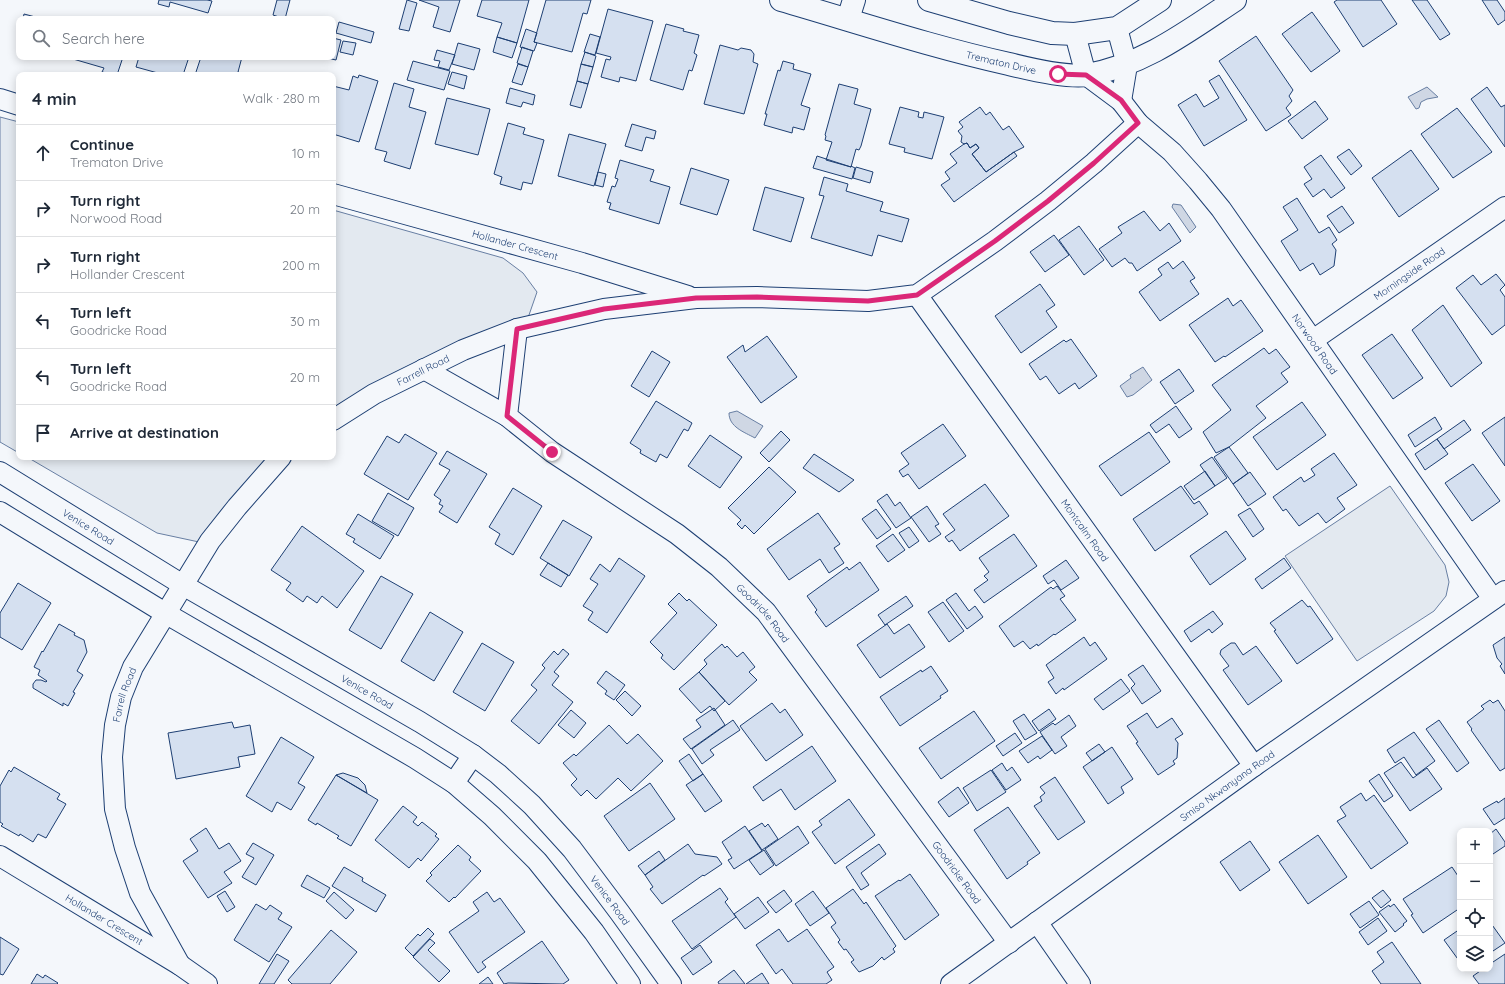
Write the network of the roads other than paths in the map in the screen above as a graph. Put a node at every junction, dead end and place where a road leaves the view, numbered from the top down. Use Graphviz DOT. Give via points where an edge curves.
graph roads {
  1 [pos="781,0"];
  2 [pos="929,0"];
  3 [pos="1160,0"];
  4 [pos="1235,0"];
  5 [pos="851,10"];
  6 [pos="1117,28"];
  7 [pos="1075,34"];
  8 [pos="1127,65"];
  9 [pos="1086,75"];
  10 [pos="0,99"];
  11 [pos="1121,100"];
  12 [pos="16,104"];
  13 [pos="1138,123"];
  14 [pos="336,195"];
  15 [pos="1505,207"];
  16 [pos="917,295"];
  17 [pos="696,298"];
  18 [pos="517,329"];
  19 [pos="1313,340"];
  20 [pos="424,369"];
  21 [pos="507,416"];
  22 [pos="336,418"];
  23 [pos="278,460"];
  24 [pos="0,472"];
  25 [pos="0,512"];
  26 [pos="183,585"];
  27 [pos="1499,595"];
  28 [pos="165,613"];
  29 [pos="473,755"];
  30 [pos="1254,766"];
  31 [pos="454,783"];
  32 [pos="0,856"];
  33 [pos="620,913"];
  34 [pos="1037,922"];
  35 [pos="594,932"];
  36 [pos="1009,943"];
  37 [pos="180,965"];
  38 [pos="207,984"];
  39 [pos="630,984"];
  40 [pos="671,984"];
  41 [pos="951,984"];
  42 [pos="1080,984"];
  1 -- 5 [label="street, Trematon Drive"];
  2 -- 7 [label="street" via="1038,30"];
  3 -- 6 [label="street"];
  4 -- 8 [label="street, Trematon Drive" via="1153,53"];
  5 -- 9 [label="street, Trematon Drive" via="930,44 989,60 1058,74"];
  6 -- 7 [label="street"];
  6 -- 8 [label="street"];
  7 -- 9 [label="street"];
  8 -- 9 [label="street, Trematon Drive"];
  8 -- 11 [label="street"];
  9 -- 11 [label="street, Norwood Road"];
  10 -- 12 [label="street"];
  11 -- 13 [label="street, Norwood Road"];
  13 -- 16 [label="street, Hollander Crescent" via="1048,201"];
  13 -- 19 [label="street, Norwood Road" via="1172,152 1221,209"];
  14 -- 17 [label="street, Hollander Crescent" via="582,263"];
  15 -- 19 [label="street, Morningside Road"];
  16 -- 17 [label="street, Hollander Crescent" via="868,301 757,297"];
  16 -- 30 [label="street, Montcalm Road"];
  17 -- 18 [label="street, Hollander Crescent" via="604,309"];
  18 -- 20 [label="street, Farrell Road" via="463,350"];
  18 -- 21 [label="street"];
  19 -- 27 [label="street, Norwood Road"];
  20 -- 21 [label="street, Goodricke Road"];
  20 -- 22 [label="street, Farrell Road" via="374,394"];
  21 -- 36 [label="street, Goodricke Road" via="552,452 677,534 719,567 766,612"];
  23 -- 26 [label="street, Farrell Road" via="210,541"];
  24 -- 26 [label="street, Venice Road"];
  25 -- 28 [label="street"];
  26 -- 28 [label="street, Farrell Road"];
  26 -- 29 [label="street, Venice Road"];
  27 -- 30 [label="street, Smiso Nkwanyana Road"];
  28 -- 31 [label="street"];
  28 -- 37 [label="street, Farrell Road" via="134,667 121,697 112,756 115,809 125,848 140,893"];
  29 -- 31 [label="street"];
  29 -- 33 [label="street, Venice Road" via="532,805 572,849"];
  30 -- 34 [label="street, Smiso Nkwanyana Road"];
  31 -- 35 [label="street" via="492,816 537,862"];
  32 -- 37 [label="street, Hollander Crescent"];
  33 -- 35 [label="street"];
  33 -- 40 [label="street, Venice Road"];
  34 -- 36 [label="street, Smiso Nkwanyana Road"];
  34 -- 42 [label="street"];
  35 -- 39 [label="street"];
  36 -- 41 [label="street, Smiso Nkwanyana Road"];
  37 -- 38 [label="street, Hollander Crescent"];
}
